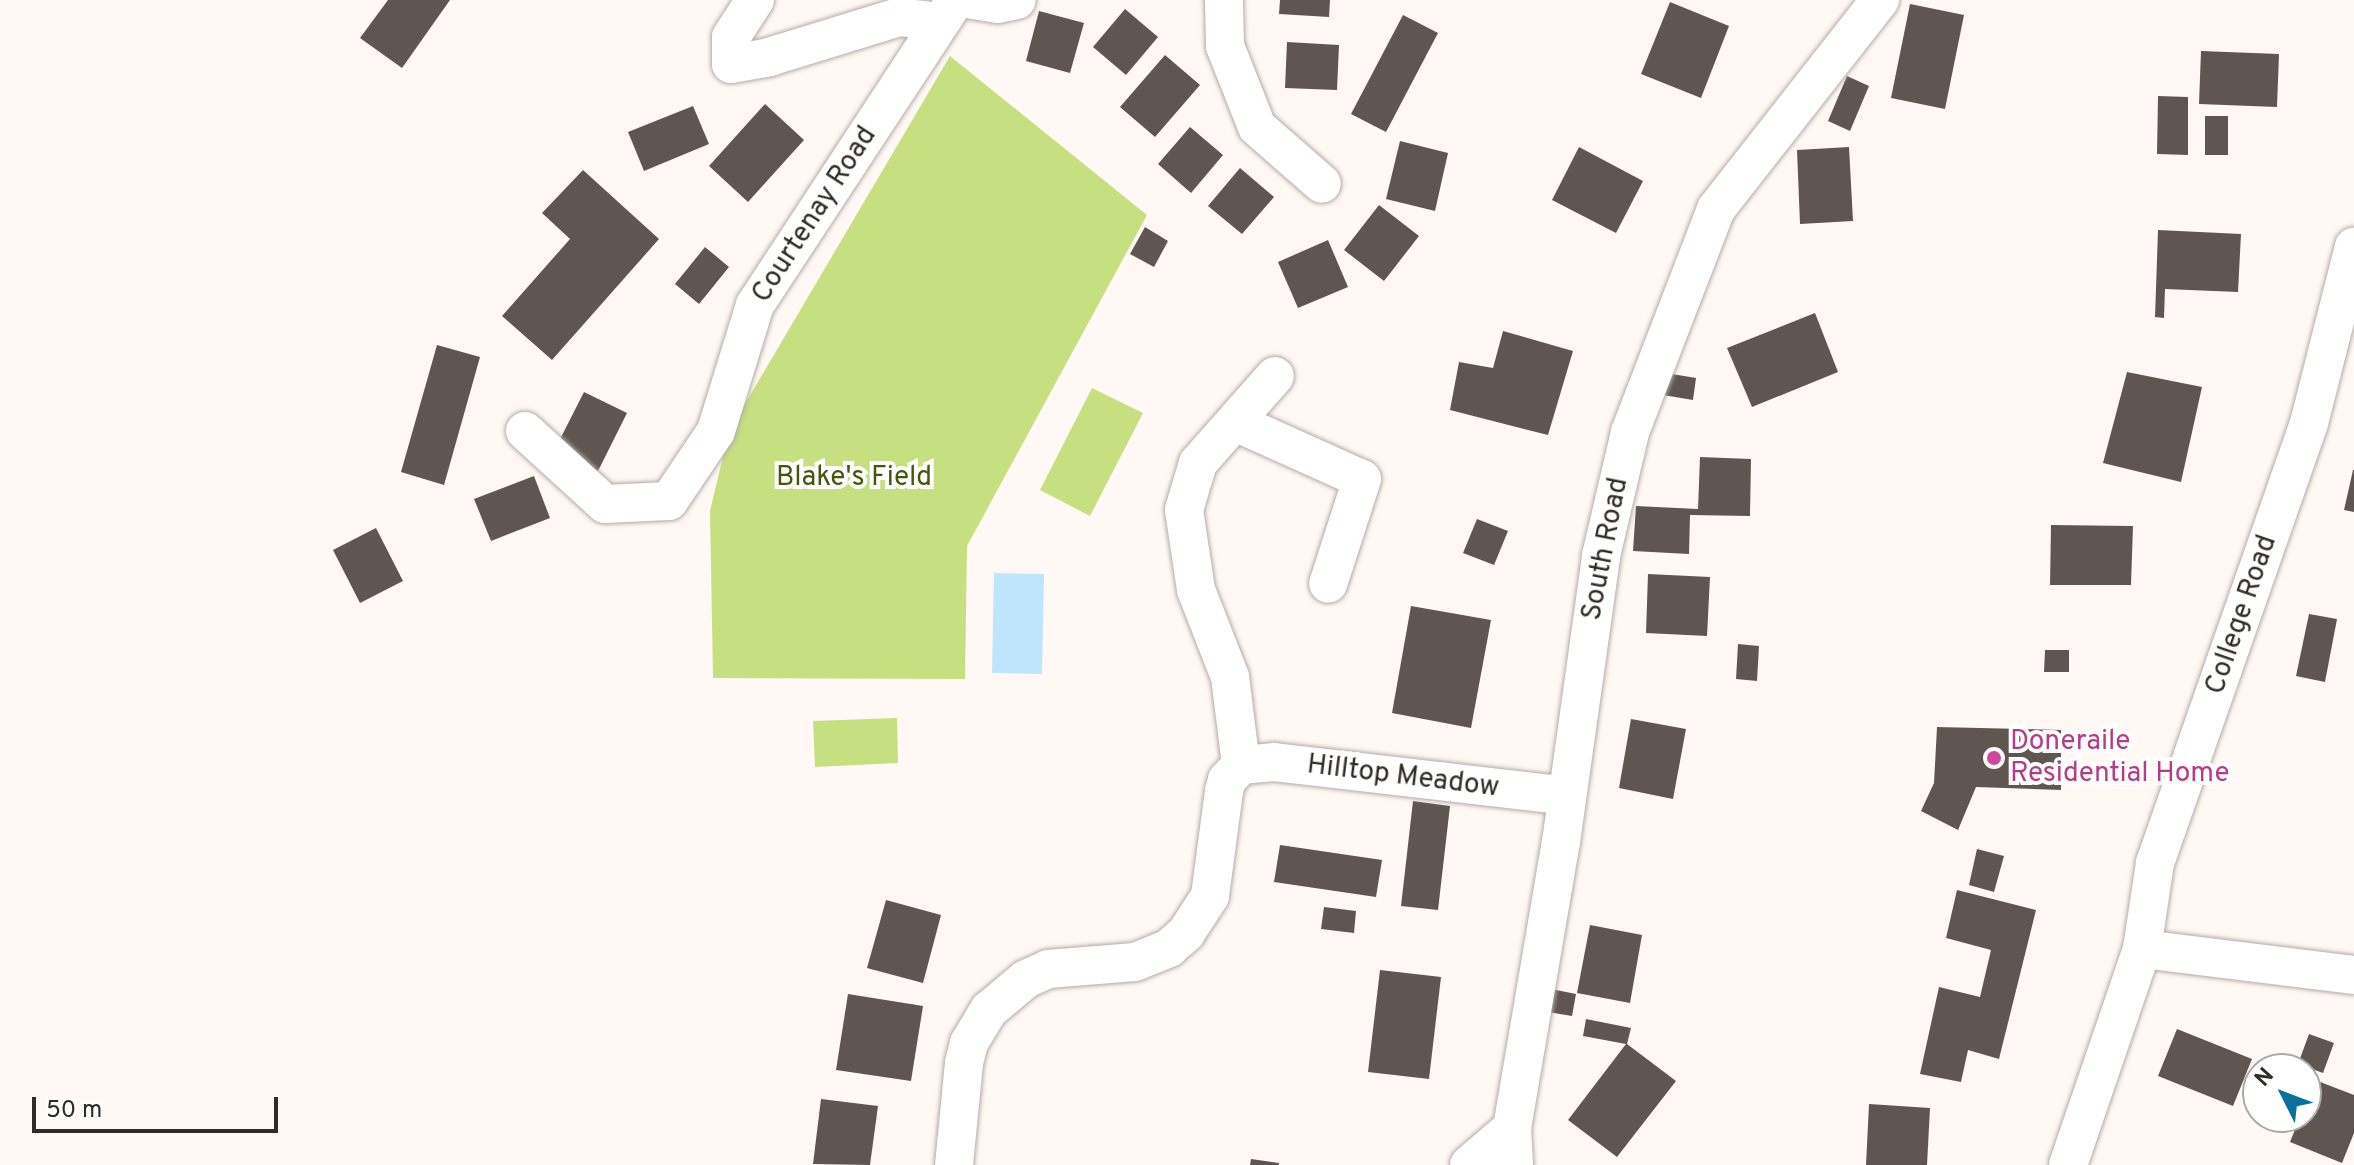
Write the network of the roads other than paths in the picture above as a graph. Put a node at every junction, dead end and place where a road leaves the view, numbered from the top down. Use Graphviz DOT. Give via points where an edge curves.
graph roads {
  1 [pos="755,0"];
  2 [pos="973,0"];
  3 [pos="1017,0"];
  4 [pos="1224,0"];
  5 [pos="1880,0"];
  6 [pos="947,11"];
  7 [pos="1322,184"];
  8 [pos="2354,247"];
  9 [pos="1275,376"];
  10 [pos="1235,422"];
  11 [pos="525,431"];
  12 [pos="1328,584"];
  13 [pos="1241,765"];
  14 [pos="1566,796"];
  15 [pos="2142,949"];
  16 [pos="2354,975"];
  17 [pos="1513,1146"];
  18 [pos="954,1165"];
  19 [pos="1469,1165"];
  20 [pos="2068,1165"];
  1 -- 6 [label="street" via="731,37 731,64 899,17"];
  2 -- 3 [label="street"];
  4 -- 7 [label="street" via="1225,46 1257,127"];
  5 -- 14 [label="street, South Road" via="1716,209 1630,432 1601,556"];
  6 -- 11 [label="street, Courtenay Road" via="755,305 716,431 669,501 605,504"];
  8 -- 15 [label="street, College Road" via="2309,423 2155,863"];
  9 -- 10 [label="street"];
  10 -- 12 [label="street" via="1362,479"];
  10 -- 13 [label="street" via="1198,463 1184,510 1196,590 1230,677"];
  13 -- 14 [label="street, Hilltop Meadow" via="1274,762"];
  13 -- 18 [label="street" via="1224,791 1210,896 1186,933 1169,948 1135,962 1048,969 1026,979 989,1010 964,1063"];
  14 -- 17 [label="street, South Road"];
  15 -- 16 [label="street"];
  15 -- 20 [label="street, College Road"];
  17 -- 19 [label="street"];
}
